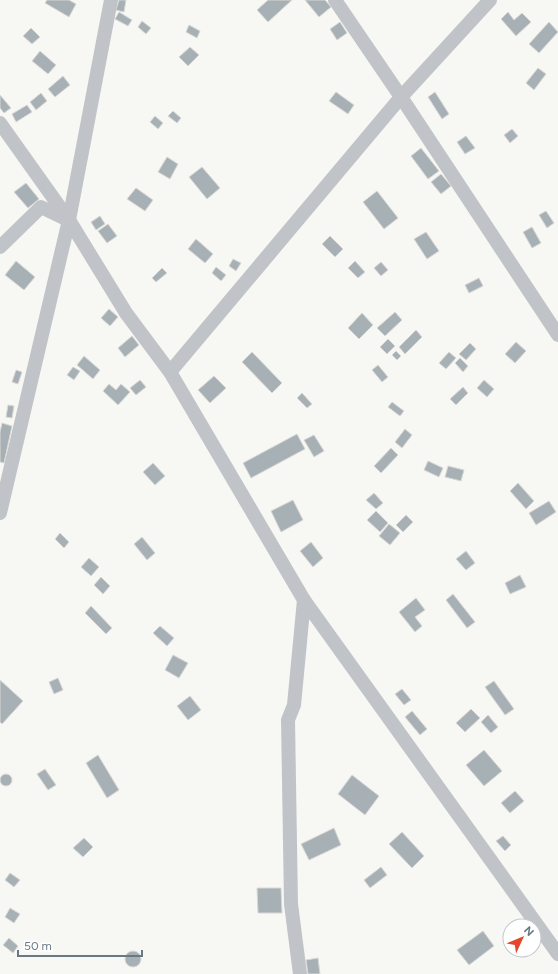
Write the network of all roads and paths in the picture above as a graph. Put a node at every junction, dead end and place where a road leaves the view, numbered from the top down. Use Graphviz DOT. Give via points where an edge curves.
graph roads {
  1 [pos="112,0"];
  2 [pos="335,0"];
  3 [pos="490,0"];
  4 [pos="401,97"];
  5 [pos="0,123"];
  6 [pos="69,220"];
  7 [pos="0,247"];
  8 [pos="558,335"];
  9 [pos="170,372"];
  10 [pos="0,512"];
  11 [pos="304,600"];
  12 [pos="558,954"];
  13 [pos="300,974"];
  1 -- 6 [label="street"];
  2 -- 4 [label="street"];
  3 -- 4 [label="street"];
  4 -- 8 [label="street"];
  4 -- 9 [label="street"];
  5 -- 6 [label="street"];
  6 -- 7 [label="street" via="41,207"];
  6 -- 9 [label="street" via="126,313"];
  6 -- 10 [label="street"];
  9 -- 11 [label="street"];
  11 -- 12 [label="street"];
  11 -- 13 [label="street" via="294,705 288,720 291,904"];
}
